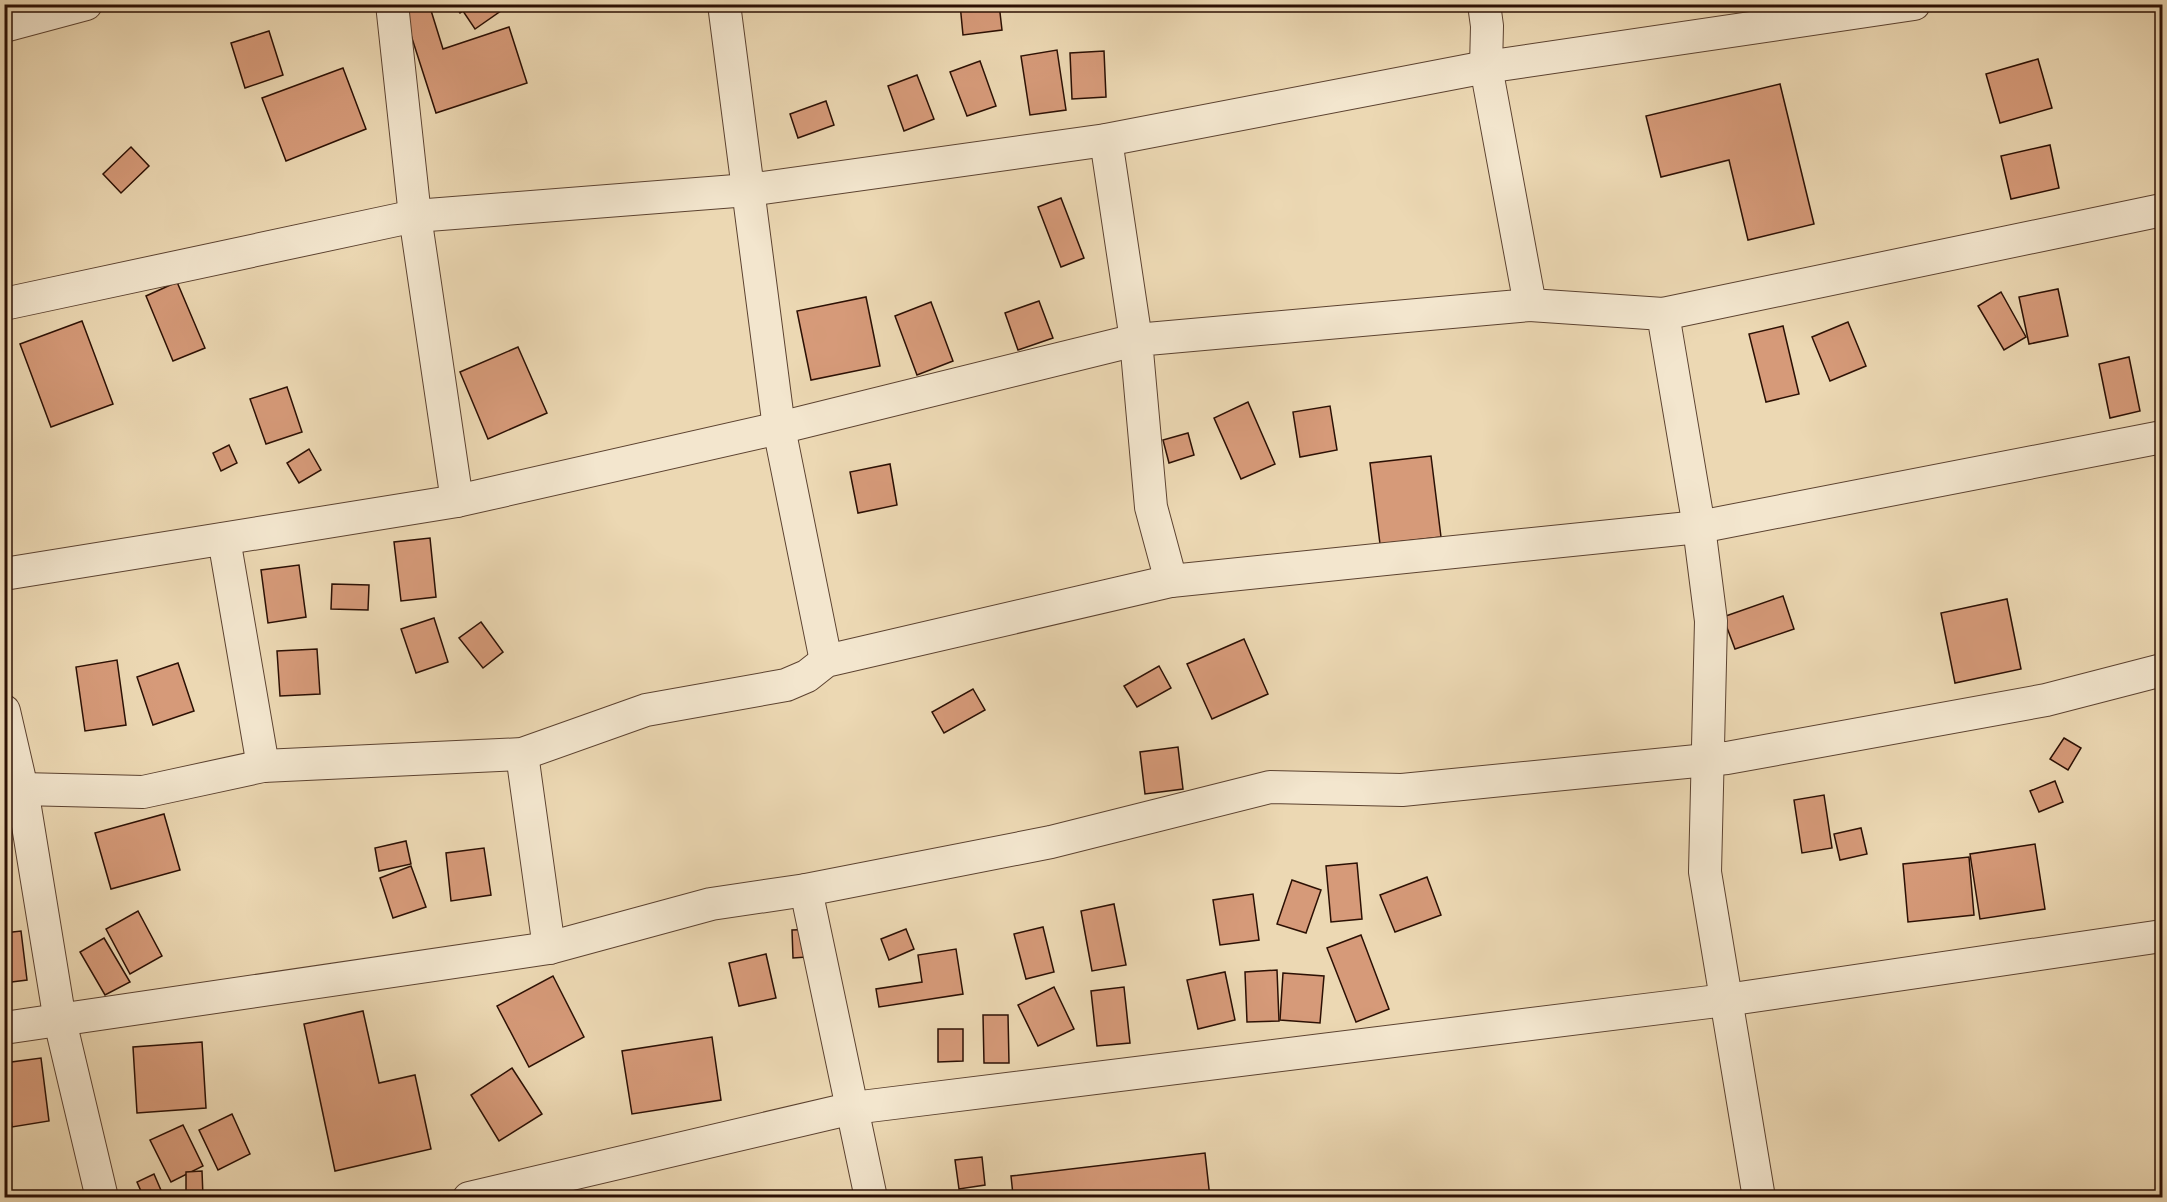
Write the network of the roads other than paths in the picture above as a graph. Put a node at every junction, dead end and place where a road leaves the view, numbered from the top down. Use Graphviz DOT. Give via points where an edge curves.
graph roads {
  1 [pos="86,4"];
  2 [pos="392,4"];
  3 [pos="724,4"];
  4 [pos="1484,4"];
  5 [pos="1914,4"];
  6 [pos="4,27"];
  7 [pos="1486,67"];
  8 [pos="1106,141"];
  9 [pos="748,190"];
  10 [pos="2163,210"];
  11 [pos="415,216"];
  12 [pos="4,304"];
  13 [pos="1530,305"];
  14 [pos="1663,314"];
  15 [pos="1136,340"];
  16 [pos="779,428"];
  17 [pos="2163,437"];
  18 [pos="457,501"];
  19 [pos="1699,527"];
  20 [pos="224,539"];
  21 [pos="4,574"];
  22 [pos="1171,581"];
  23 [pos="826,661"];
  24 [pos="2163,670"];
  25 [pos="4,711"];
  26 [pos="522,754"];
  27 [pos="1707,760"];
  28 [pos="263,766"];
  29 [pos="13,791"];
  30 [pos="806,890"];
  31 [pos="2163,936"];
  32 [pos="549,948"];
  33 [pos="1726,1000"];
  34 [pos="60,1021"];
  35 [pos="4,1028"];
  36 [pos="853,1108"];
  37 [pos="102,1197"];
  38 [pos="469,1197"];
  39 [pos="871,1197"];
  40 [pos="1758,1197"];
  1 -- 6 [label="street"];
  2 -- 11 [label="street"];
  3 -- 9 [label="street"];
  4 -- 7 [label="street"];
  5 -- 7 [label="street"];
  7 -- 8 [label="street"];
  7 -- 13 [label="street"];
  8 -- 9 [label="street"];
  8 -- 15 [label="street"];
  9 -- 11 [label="street"];
  9 -- 16 [label="street"];
  10 -- 14 [label="street"];
  11 -- 12 [label="street"];
  11 -- 18 [label="street"];
  13 -- 14 [label="street"];
  13 -- 15 [label="street"];
  14 -- 19 [label="street"];
  15 -- 16 [label="street"];
  15 -- 22 [label="street" via="1151,507"];
  16 -- 18 [label="street"];
  16 -- 23 [label="street"];
  17 -- 19 [label="street"];
  18 -- 20 [label="street"];
  19 -- 22 [label="street"];
  19 -- 27 [label="street" via="1711,621"];
  20 -- 21 [label="street"];
  20 -- 28 [label="street"];
  22 -- 23 [label="street"];
  23 -- 26 [label="street" via="807,676 786,685 646,711"];
  24 -- 27 [label="street" via="2046,700"];
  25 -- 29 [label="street"];
  26 -- 28 [label="street"];
  26 -- 32 [label="street"];
  27 -- 30 [label="street" via="1402,790 1270,787 1051,842"];
  27 -- 33 [label="street" via="1705,872"];
  28 -- 29 [label="street" via="143,792"];
  29 -- 34 [label="street"];
  30 -- 32 [label="street" via="711,904"];
  30 -- 36 [label="street"];
  31 -- 33 [label="street"];
  32 -- 34 [label="street"];
  33 -- 36 [label="street"];
  33 -- 40 [label="street"];
  34 -- 35 [label="street"];
  34 -- 37 [label="street"];
  36 -- 38 [label="street"];
  36 -- 39 [label="street"];
}
